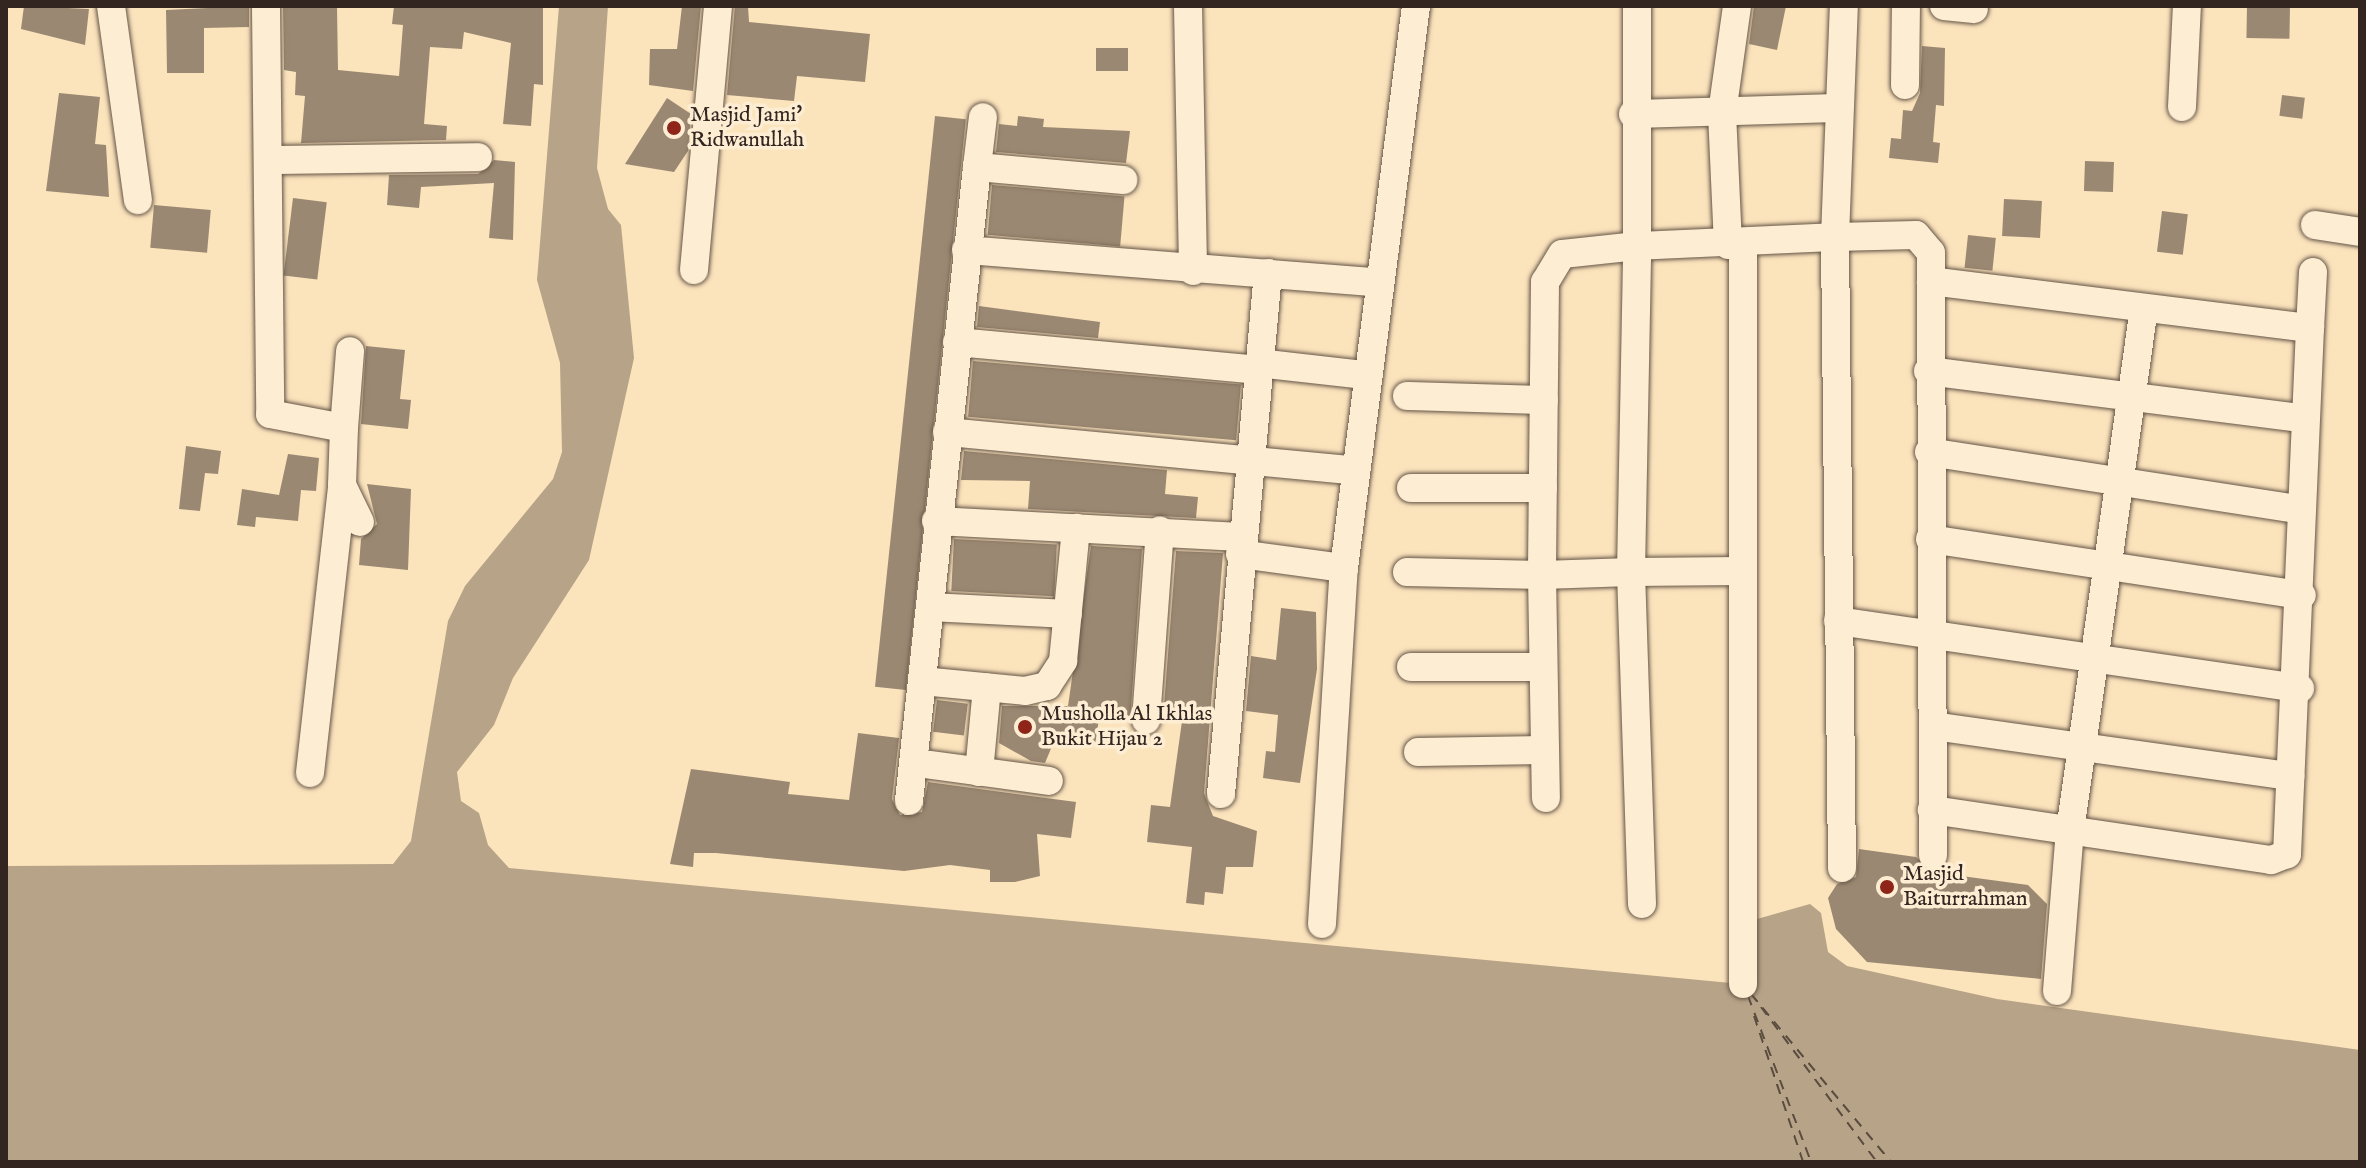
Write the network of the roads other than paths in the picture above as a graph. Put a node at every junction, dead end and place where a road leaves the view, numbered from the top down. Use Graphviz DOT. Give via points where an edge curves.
graph roads {
  1 [pos="111,6"];
  2 [pos="266,6"];
  3 [pos="718,6"];
  4 [pos="1188,6"];
  5 [pos="1416,6"];
  6 [pos="1637,6"];
  7 [pos="1737,6"];
  8 [pos="1844,6"];
  9 [pos="1906,6"];
  10 [pos="1944,6"];
  11 [pos="2187,6"];
  12 [pos="1974,9"];
  13 [pos="1905,85"];
  14 [pos="2182,107"];
  15 [pos="1839,108"];
  16 [pos="1722,113"];
  17 [pos="1633,114"];
  18 [pos="983,117"];
  19 [pos="478,157"];
  20 [pos="273,160"];
  21 [pos="977,167"];
  22 [pos="1123,180"];
  23 [pos="138,200"];
  24 [pos="2315,225"];
  25 [pos="2360,232"];
  26 [pos="1835,237"];
  27 [pos="1735,245"];
  28 [pos="1637,246"];
  29 [pos="966,250"];
  30 [pos="694,270"];
  31 [pos="1193,271"];
  32 [pos="2313,272"];
  33 [pos="1268,273"];
  34 [pos="1931,281"];
  35 [pos="1377,282"];
  36 [pos="2144,308"];
  37 [pos="2310,328"];
  38 [pos="957,342"];
  39 [pos="350,351"];
  40 [pos="1258,367"];
  41 [pos="1928,371"];
  42 [pos="1365,375"];
  43 [pos="2133,393"];
  44 [pos="1407,396"];
  45 [pos="1544,400"];
  46 [pos="2301,418"];
  47 [pos="344,428"];
  48 [pos="947,432"];
  49 [pos="1929,452"];
  50 [pos="1249,458"];
  51 [pos="1356,471"];
  52 [pos="2122,480"];
  53 [pos="342,485"];
  54 [pos="1411,488"];
  55 [pos="1543,488"];
  56 [pos="2298,509"];
  57 [pos="936,521"];
  58 [pos="360,522"];
  59 [pos="1076,528"];
  60 [pos="1160,531"];
  61 [pos="1930,539"];
  62 [pos="1240,546"];
  63 [pos="2109,563"];
  64 [pos="1344,568"];
  65 [pos="1742,571"];
  66 [pos="1407,572"];
  67 [pos="1631,572"];
  68 [pos="1542,575"];
  69 [pos="2302,595"];
  70 [pos="930,607"];
  71 [pos="1068,614"];
  72 [pos="1838,621"];
  73 [pos="1930,634"];
  74 [pos="2097,654"];
  75 [pos="1411,667"];
  76 [pos="1543,667"];
  77 [pos="922,681"];
  78 [pos="987,687"];
  79 [pos="2300,688"];
  80 [pos="1146,720"];
  81 [pos="1933,726"];
  82 [pos="2083,745"];
  83 [pos="1544,750"];
  84 [pos="1418,752"];
  85 [pos="924,764"];
  86 [pos="979,772"];
  87 [pos="310,773"];
  88 [pos="2291,776"];
  89 [pos="1049,781"];
  90 [pos="1221,794"];
  91 [pos="1546,798"];
  92 [pos="909,801"];
  93 [pos="1932,810"];
  94 [pos="2070,831"];
  95 [pos="1933,855"];
  96 [pos="1842,868"];
  97 [pos="1642,904"];
  98 [pos="1322,924"];
  99 [pos="1743,984"];
  100 [pos="2057,991"];
  1 -- 23 [label="street"];
  2 -- 20 [label="street"];
  3 -- 30 [label="street"];
  4 -- 31 [label="street"];
  5 -- 35 [label="street"];
  6 -- 17 [label="street"];
  7 -- 16 [label="street"];
  8 -- 15 [label="street"];
  9 -- 13 [label="street"];
  10 -- 12 [label="street"];
  11 -- 14 [label="street"];
  15 -- 16 [label="street"];
  15 -- 26 [label="street"];
  16 -- 17 [label="street"];
  16 -- 27 [label="street"];
  17 -- 28 [label="street"];
  18 -- 21 [label="street"];
  19 -- 20 [label="street"];
  20 -- 47 [label="street" via="270,414"];
  21 -- 22 [label="street"];
  21 -- 29 [label="street"];
  24 -- 25 [label="street"];
  26 -- 27 [label="street"];
  26 -- 34 [label="street" via="1916,235 1931,253"];
  26 -- 72 [label="street"];
  27 -- 28 [label="street"];
  27 -- 65 [label="street"];
  28 -- 45 [label="street" via="1571,251 1554,263 1545,282"];
  28 -- 67 [label="street"];
  29 -- 31 [label="street"];
  29 -- 38 [label="street"];
  31 -- 33 [label="street"];
  32 -- 37 [label="street"];
  33 -- 35 [label="street"];
  33 -- 40 [label="street"];
  34 -- 36 [label="street"];
  34 -- 41 [label="street"];
  35 -- 42 [label="street"];
  36 -- 37 [label="street"];
  36 -- 43 [label="street"];
  37 -- 46 [label="street"];
  38 -- 40 [label="street"];
  38 -- 48 [label="street"];
  39 -- 47 [label="street"];
  40 -- 42 [label="street"];
  40 -- 50 [label="street"];
  41 -- 43 [label="street"];
  41 -- 49 [label="street"];
  42 -- 51 [label="street"];
  43 -- 46 [label="street"];
  43 -- 52 [label="street"];
  44 -- 45 [label="street"];
  45 -- 55 [label="street"];
  46 -- 56 [label="street"];
  47 -- 53 [label="street"];
  48 -- 50 [label="street"];
  48 -- 57 [label="street"];
  49 -- 52 [label="street"];
  49 -- 61 [label="street"];
  50 -- 51 [label="street"];
  50 -- 62 [label="street"];
  51 -- 64 [label="street"];
  52 -- 56 [label="street"];
  52 -- 63 [label="street"];
  53 -- 58 [label="street"];
  53 -- 87 [label="street"];
  54 -- 55 [label="street"];
  55 -- 68 [label="street"];
  56 -- 69 [label="street"];
  57 -- 59 [label="street"];
  57 -- 70 [label="street"];
  59 -- 60 [label="street"];
  59 -- 71 [label="street"];
  60 -- 62 [label="street"];
  60 -- 80 [label="street"];
  61 -- 63 [label="street"];
  61 -- 73 [label="street"];
  62 -- 64 [label="street"];
  62 -- 90 [label="street"];
  63 -- 69 [label="street"];
  63 -- 74 [label="street"];
  64 -- 98 [label="street"];
  65 -- 67 [label="street"];
  65 -- 99 [label="street"];
  66 -- 68 [label="street"];
  67 -- 68 [label="street"];
  67 -- 97 [label="street"];
  68 -- 76 [label="street"];
  69 -- 79 [label="street"];
  70 -- 71 [label="street"];
  70 -- 77 [label="street"];
  71 -- 78 [label="street" via="1059,673 1047,686"];
  72 -- 73 [label="street"];
  72 -- 96 [label="street"];
  73 -- 74 [label="street"];
  73 -- 81 [label="street"];
  74 -- 79 [label="street"];
  74 -- 82 [label="street"];
  75 -- 76 [label="street"];
  76 -- 83 [label="street"];
  77 -- 78 [label="street"];
  77 -- 92 [label="street"];
  78 -- 86 [label="street"];
  79 -- 88 [label="street"];
  81 -- 82 [label="street"];
  81 -- 93 [label="street"];
  82 -- 88 [label="street"];
  82 -- 94 [label="street"];
  83 -- 84 [label="street"];
  83 -- 91 [label="street"];
  85 -- 86 [label="street"];
  86 -- 89 [label="street"];
  88 -- 94 [label="street" via="2290,847 2271,860"];
  93 -- 94 [label="street"];
  93 -- 95 [label="street"];
  94 -- 100 [label="street"];
}
